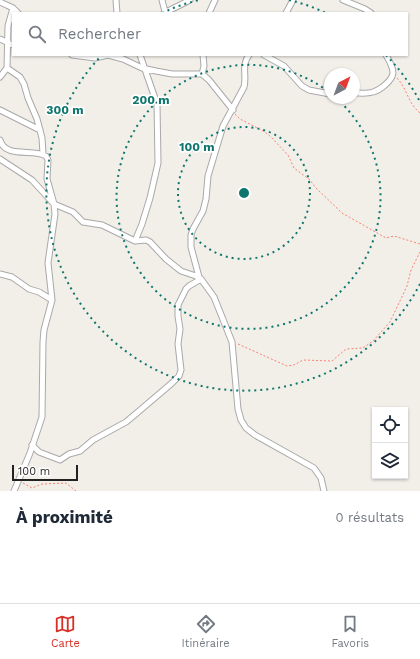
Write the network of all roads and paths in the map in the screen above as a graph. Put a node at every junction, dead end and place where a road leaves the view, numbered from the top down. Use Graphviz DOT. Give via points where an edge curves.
graph roads {
  1 [pos="116,0"];
  2 [pos="162,0"];
  3 [pos="190,0"];
  4 [pos="215,0"];
  5 [pos="293,0"];
  6 [pos="343,0"];
  7 [pos="0,2"];
  8 [pos="13,8"];
  9 [pos="17,12"];
  10 [pos="117,12"];
  11 [pos="165,12"];
  12 [pos="167,12"];
  13 [pos="209,12"];
  14 [pos="287,12"];
  15 [pos="370,12"];
  16 [pos="0,39"];
  17 [pos="7,42"];
  18 [pos="12,44"];
  19 [pos="79,56"];
  20 [pos="103,56"];
  21 [pos="112,56"];
  22 [pos="140,56"];
  23 [pos="203,56"];
  24 [pos="248,56"];
  25 [pos="266,56"];
  26 [pos="387,56"];
  27 [pos="7,68"];
  28 [pos="145,68"];
  29 [pos="393,73"];
  30 [pos="1,74"];
  31 [pos="202,74"];
  32 [pos="360,92"];
  33 [pos="324,93"];
  34 [pos="0,110"];
  35 [pos="233,110"];
  36 [pos="420,113"];
  37 [pos="40,130"];
  38 [pos="0,140"];
  39 [pos="6,149"];
  40 [pos="43,154"];
  41 [pos="0,158"];
  42 [pos="54,204"];
  43 [pos="135,240"];
  44 [pos="420,244"];
  45 [pos="420,252"];
  46 [pos="0,274"];
  47 [pos="200,278"];
  48 [pos="52,300"];
  49 [pos="232,342"];
  50 [pos="32,445"];
  51 [pos="19,479"];
  52 [pos="14,491"];
  53 [pos="76,491"];
  54 [pos="324,491"];
  1 -- 10 [label="street"];
  2 -- 11 [label="street"];
  3 -- 12 [label="street"];
  4 -- 13 [label="street"];
  5 -- 14 [label="street"];
  6 -- 15 [label="street"];
  7 -- 8 [label="street"];
  8 -- 9 [label="street"];
  8 -- 17 [label="street" via="9,18"];
  16 -- 17 [label="street"];
  17 -- 18 [label="street"];
  17 -- 27 [label="street"];
  19 -- 20 [label="street"];
  21 -- 28 [label="street"];
  22 -- 28 [label="street"];
  23 -- 31 [label="street"];
  24 -- 35 [label="street" via="244,66 246,82"];
  25 -- 33 [label="street" via="284,66 302,86"];
  26 -- 29 [label="street"];
  27 -- 30 [label="street"];
  27 -- 37 [label="street" via="20,77 24,84"];
  28 -- 31 [label="street" via="172,74"];
  28 -- 43 [label="street" via="157,104 158,163 150,198"];
  29 -- 32 [label="street" via="381,89"];
  29 -- 36 [label="path" via="403,85 411,105"];
  31 -- 35 [label="street"];
  34 -- 37 [label="street"];
  35 -- 44 [label="path" via="240,119 272,138 288,154 294,168 314,184 342,213 386,238 394,236"];
  35 -- 47 [label="street" via="223,126 208,176 203,211 191,235 191,247"];
  37 -- 40 [label="street"];
  38 -- 39 [label="street"];
  39 -- 40 [label="street"];
  39 -- 41 [label="street"];
  40 -- 42 [label="street" via="47,158 47,180"];
  41 -- 42 [label="street" via="32,180"];
  42 -- 43 [label="street" via="73,212 83,222 102,225"];
  42 -- 48 [label="street" via="55,214 48,262"];
  43 -- 47 [label="street" via="150,242 181,271"];
  45 -- 49 [label="path" via="390,322 363,348 346,349 332,360 303,360 287,366"];
  46 -- 48 [label="street" via="12,277"];
  47 -- 49 [label="street" via="214,297"];
  47 -- 50 [label="street" via="188,286 178,305 180,370 179,376 172,384 126,422 93,440 80,451 60,460 39,452"];
  48 -- 50 [label="street" via="44,330 42,418"];
  49 -- 54 [label="street" via="241,420 255,435 314,468 321,478"];
  50 -- 51 [label="street"];
  51 -- 52 [label="street"];
  51 -- 53 [label="path" via="32,488 42,484 66,483"];
}
